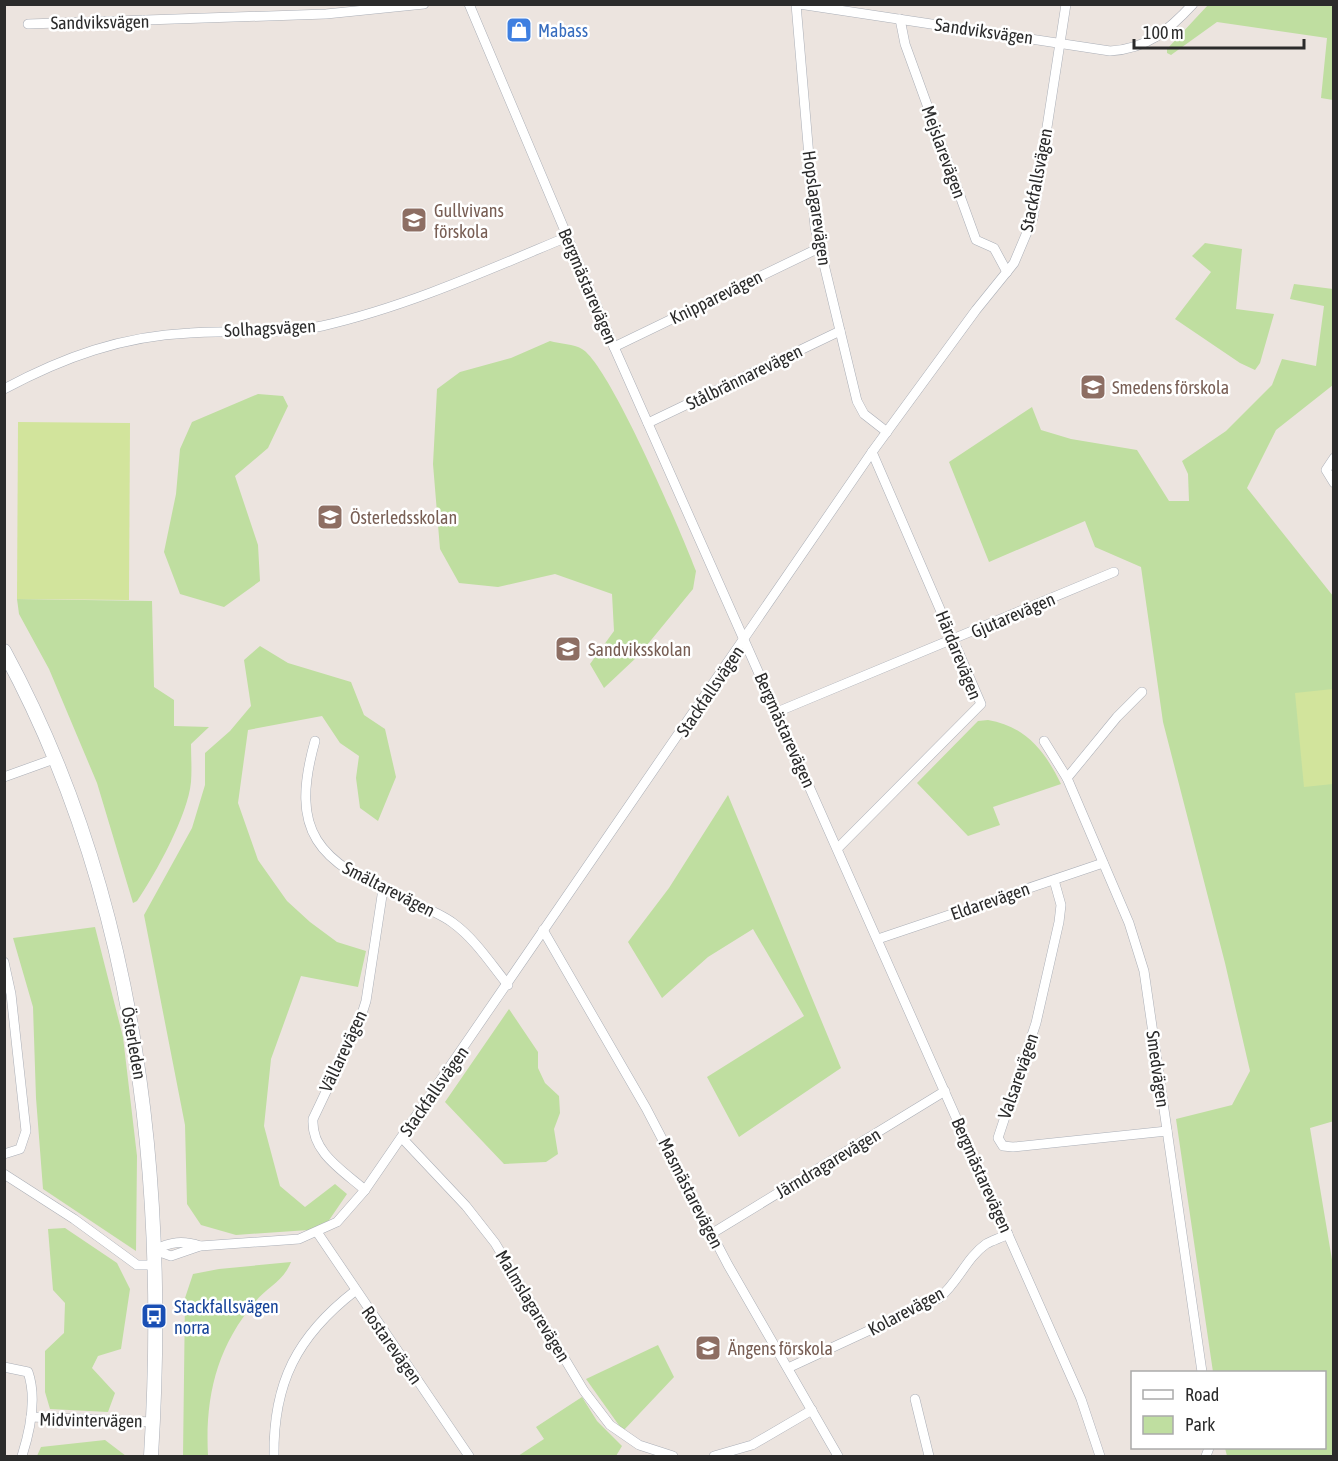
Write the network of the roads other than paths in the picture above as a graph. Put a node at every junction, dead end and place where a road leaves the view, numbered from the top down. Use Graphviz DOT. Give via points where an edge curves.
graph roads {
  1 [pos="424,4"];
  2 [pos="469,4"];
  3 [pos="797,4"];
  4 [pos="1066,4"];
  5 [pos="1193,4"];
  6 [pos="900,19"];
  7 [pos="28,24"];
  8 [pos="1061,42"];
  9 [pos="567,237"];
  10 [pos="819,248"];
  11 [pos="1007,272"];
  12 [pos="840,331"];
  13 [pos="614,347"];
  14 [pos="4,389"];
  15 [pos="648,423"];
  16 [pos="887,432"];
  17 [pos="872,452"];
  18 [pos="1334,458"];
  19 [pos="1334,483"];
  20 [pos="1114,572"];
  21 [pos="745,640"];
  22 [pos="954,640"];
  23 [pos="4,651"];
  24 [pos="1142,692"];
  25 [pos="777,712"];
  26 [pos="315,741"];
  27 [pos="1044,741"];
  28 [pos="54,759"];
  29 [pos="4,777"];
  30 [pos="1067,778"];
  31 [pos="838,848"];
  32 [pos="1103,863"];
  33 [pos="1054,880"];
  34 [pos="383,889"];
  35 [pos="543,930"];
  36 [pos="878,939"];
  37 [pos="4,962"];
  38 [pos="508,985"];
  39 [pos="945,1091"];
  40 [pos="1167,1131"];
  41 [pos="402,1138"];
  42 [pos="4,1154"];
  43 [pos="4,1174"];
  44 [pos="365,1190"];
  45 [pos="317,1232"];
  46 [pos="711,1234"];
  47 [pos="1008,1234"];
  48 [pos="154,1250"];
  49 [pos="154,1265"];
  50 [pos="355,1291"];
  51 [pos="4,1367"];
  52 [pos="788,1368"];
  53 [pos="1202,1371"];
  54 [pos="915,1399"];
  55 [pos="812,1410"];
  56 [pos="31,1417"];
  57 [pos="153,1422"];
  58 [pos="22,1456"];
  59 [pos="151,1456"];
  60 [pos="274,1456"];
  61 [pos="469,1456"];
  62 [pos="673,1456"];
  63 [pos="714,1456"];
  64 [pos="838,1456"];
  65 [pos="928,1456"];
  66 [pos="1100,1456"];
  1 -- 7 [label="street, Sandviksvägen" via="326,14"];
  2 -- 9 [label="street, Bergmästarevägen"];
  3 -- 6 [label="street, Sandviksvägen"];
  3 -- 10 [label="street, Hopslagarevägen" via="812,205"];
  4 -- 8 [label="street, Stackfallsvägen"];
  5 -- 8 [label="street, Sandviksvägen" via="1174,25 1131,50 1110,51"];
  6 -- 8 [label="street, Sandviksvägen"];
  6 -- 11 [label="street, Mejslarevägen" via="905,44 976,240 993,248"];
  8 -- 11 [label="street, Stackfallsvägen" via="1033,218"];
  9 -- 13 [label="street, Bergmästarevägen"];
  9 -- 14 [label="street, Solhagsvägen" via="345,320 292,330 188,333 117,342 65,359"];
  10 -- 12 [label="street, Hopslagarevägen"];
  10 -- 13 [label="street, Knipparevägen"];
  11 -- 16 [label="street, Stackfallsvägen"];
  12 -- 15 [label="street, Stålbrännarevägen"];
  12 -- 16 [label="street, Hopslagarevägen" via="857,401 864,414"];
  13 -- 15 [label="street, Bergmästarevägen"];
  15 -- 21 [label="street, Bergmästarevägen"];
  16 -- 17 [label="street, Stackfallsvägen"];
  17 -- 21 [label="street, Stackfallsvägen"];
  17 -- 22 [label="street, Härdarevägen"];
  18 -- 19 [label="street" via="1326,470"];
  20 -- 22 [label="street, Gjutarevägen"];
  21 -- 25 [label="street, Bergmästarevägen"];
  21 -- 35 [label="street, Stackfallsvägen"];
  22 -- 25 [label="street, Gjutarevägen"];
  22 -- 31 [label="street, Härdarevägen" via="981,704"];
  23 -- 28 [label="main road, Österleden"];
  24 -- 30 [label="street"];
  25 -- 31 [label="street, Bergmästarevägen"];
  26 -- 34 [label="street, Smältarevägen" via="304,794 312,833 338,865"];
  27 -- 30 [label="street, Smedvägen"];
  28 -- 29 [label="street"];
  28 -- 48 [label="main road, Österleden" via="92,865 125,991 141,1081"];
  30 -- 32 [label="street, Smedvägen"];
  31 -- 36 [label="street, Bergmästarevägen"];
  32 -- 33 [label="street, Eldarevägen"];
  32 -- 40 [label="street, Smedvägen" via="1144,970"];
  33 -- 36 [label="street, Eldarevägen"];
  33 -- 40 [label="street, Valsarevägen" via="1061,905 1055,942 1036,1023 998,1138 1003,1146 1013,1147"];
  34 -- 38 [label="street, Smältarevägen" via="454,924"];
  34 -- 44 [label="street, Vällarevägen" via="366,1001 313,1119 312,1132 317,1145"];
  35 -- 38 [label="street, Stackfallsvägen"];
  35 -- 46 [label="street, Masmästarevägen" via="646,1108"];
  36 -- 39 [label="street, Bergmästarevägen"];
  37 -- 42 [label="street" via="26,1131 20,1149"];
  38 -- 41 [label="street, Stackfallsvägen"];
  39 -- 46 [label="street, Järndragarevägen"];
  39 -- 47 [label="street, Bergmästarevägen"];
  40 -- 53 [label="street, Smedvägen"];
  41 -- 44 [label="street, Stackfallsvägen"];
  41 -- 62 [label="street, Malmslagarevägen" via="495,1243 584,1391 610,1425 639,1445"];
  43 -- 49 [label="street" via="137,1265"];
  44 -- 45 [label="street, Stackfallsvägen" via="337,1222"];
  45 -- 48 [label="street, Stackfallsvägen" via="280,1242 200,1246 172,1242"];
  45 -- 50 [label="street, Rostarevägen"];
  46 -- 52 [label="street, Masmästarevägen"];
  47 -- 52 [label="street, Kolarevägen" via="986,1244 939,1298"];
  47 -- 66 [label="street, Bergmästarevägen" via="1089,1419"];
  48 -- 49 [label="main road, Österleden"];
  49 -- 57 [label="main road, Österleden"];
  50 -- 60 [label="street" via="319,1322 294,1358 279,1394"];
  50 -- 61 [label="street, Rostarevägen"];
  51 -- 56 [label="street" via="28,1372 32,1383"];
  52 -- 55 [label="street, Masmästarevägen"];
  54 -- 65 [label="street"];
  55 -- 63 [label="street" via="752,1445"];
  55 -- 64 [label="street, Masmästarevägen"];
  56 -- 57 [label="street, Midvintervägen"];
  56 -- 58 [label="street, Midvintervägen"];
  57 -- 59 [label="main road, Österleden"];
}
